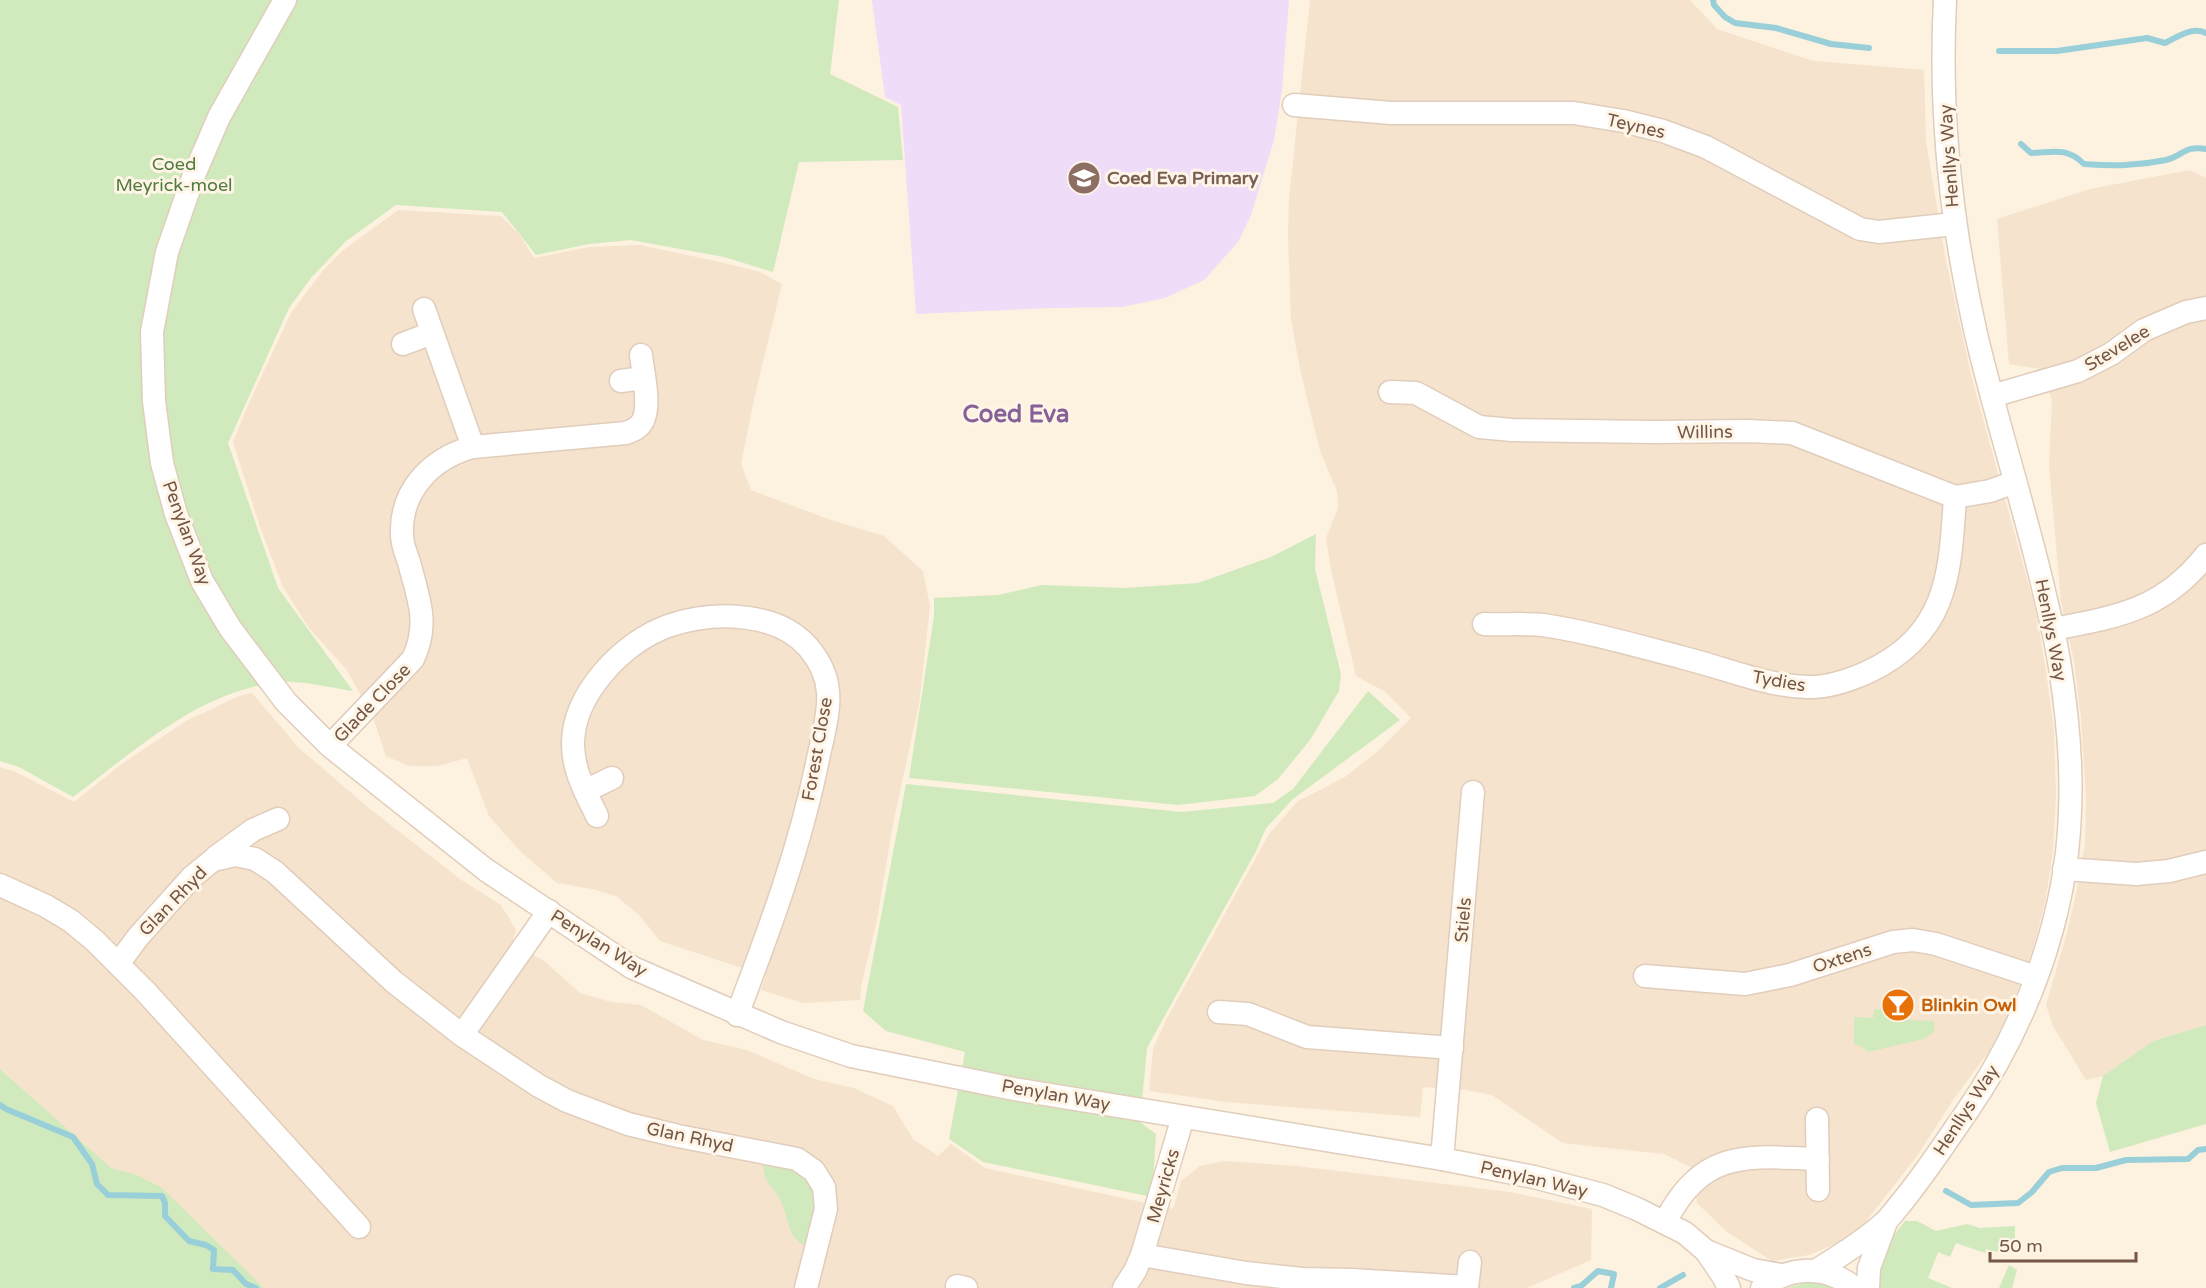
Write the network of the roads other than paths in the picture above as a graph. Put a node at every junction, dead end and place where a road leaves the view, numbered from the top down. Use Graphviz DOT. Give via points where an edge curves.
graph roads {
  1 [pos="285,0"];
  2 [pos="1945,0"];
  3 [pos="1294,105"];
  4 [pos="1954,224"];
  5 [pos="2206,308"];
  6 [pos="424,309"];
  7 [pos="432,333"];
  8 [pos="402,344"];
  9 [pos="641,355"];
  10 [pos="1389,392"];
  11 [pos="1992,396"];
  12 [pos="473,447"];
  13 [pos="2015,482"];
  14 [pos="1955,497"];
  15 [pos="2206,555"];
  16 [pos="1484,624"];
  17 [pos="2053,629"];
  18 [pos="330,746"];
  19 [pos="612,778"];
  20 [pos="585,790"];
  21 [pos="1473,792"];
  22 [pos="597,816"];
  23 [pos="278,819"];
  24 [pos="213,860"];
  25 [pos="2206,862"];
  26 [pos="2064,869"];
  27 [pos="0,885"];
  28 [pos="549,911"];
  29 [pos="118,964"];
  30 [pos="1645,976"];
  31 [pos="2036,977"];
  32 [pos="1219,1012"];
  33 [pos="737,1015"];
  34 [pos="462,1035"];
  35 [pos="1452,1048"];
  36 [pos="1183,1117"];
  37 [pos="1817,1119"];
  38 [pos="1442,1159"];
  39 [pos="1818,1159"];
  40 [pos="1818,1190"];
  41 [pos="1665,1222"];
  42 [pos="1886,1222"];
  43 [pos="360,1227"];
  44 [pos="1706,1251"];
  45 [pos="1142,1255"];
  46 [pos="1470,1262"];
  47 [pos="1817,1270"];
  48 [pos="1781,1275"];
  49 [pos="1467,1287"];
  50 [pos="806,1288"];
  51 [pos="1124,1288"];
  52 [pos="1729,1288"];
  53 [pos="1762,1288"];
  54 [pos="1855,1288"];
  55 [pos="1868,1288"];
  1 -- 18 [label="street, Penylan Way" via="219,117 167,252 152,332 154,401 165,473 202,581 230,628 286,702"];
  2 -- 4 [label="street, Henllys Way" via="1944,84"];
  3 -- 4 [label="street, Teynes" via="1391,113 1574,113 1623,121 1706,147 1860,230 1879,232"];
  4 -- 11 [label="street, Henllys Way"];
  5 -- 11 [label="street, Stevelee" via="2144,330 2078,371"];
  6 -- 7 [label="street"];
  7 -- 8 [label="street"];
  7 -- 12 [label="street"];
  9 -- 12 [label="street, Glade Close" via="632,379 646,405 644,419 637,429"];
  10 -- 14 [label="street, Willins" via="1416,393 1479,427 1792,433"];
  11 -- 13 [label="street, Henllys Way"];
  12 -- 18 [label="street, Glade Close" via="458,451 424,473 404,515 402,537 422,610 419,647 413,659"];
  13 -- 14 [label="street"];
  13 -- 17 [label="street, Henllys Way"];
  14 -- 16 [label="street, Tydies" via="1949,570 1933,615 1921,633 1885,664 1837,684 1810,688 1781,685 1541,625"];
  15 -- 17 [label="street" via="2164,595 2139,609"];
  17 -- 26 [label="street, Henllys Way" via="2067,728 2070,812"];
  18 -- 28 [label="street, Penylan Way" via="486,870"];
  19 -- 20 [label="street"];
  20 -- 22 [label="street, Forest Close"];
  20 -- 33 [label="street, Forest Close" via="576,768 573,741 587,694 623,652 644,638 684,621 732,616 784,628 816,657 828,693 812,787 772,922"];
  21 -- 35 [label="street, Stiels"];
  23 -- 24 [label="street" via="253,830"];
  24 -- 29 [label="street, Glan Rhyd" via="192,877"];
  24 -- 34 [label="street, Glan Rhyd" via="235,855 255,859 275,872 394,982"];
  25 -- 26 [label="street" via="2136,874"];
  26 -- 31 [label="street, Henllys Way" via="2059,904"];
  27 -- 29 [label="street" via="71,921"];
  28 -- 33 [label="street, Penylan Way" via="633,968"];
  28 -- 34 [label="street"];
  29 -- 43 [label="street"];
  30 -- 31 [label="street, Oxtens" via="1745,984 1790,975 1893,942 1913,940"];
  31 -- 42 [label="street, Henllys Way" via="2020,1020 1987,1082"];
  32 -- 35 [label="street" via="1248,1014 1307,1037"];
  33 -- 36 [label="street, Penylan Way" via="851,1056 1014,1089"];
  34 -- 50 [label="street, Glan Rhyd" via="567,1101 654,1131 797,1159 814,1171 824,1187 826,1209"];
  35 -- 38 [label="street, Stiels"];
  36 -- 38 [label="street, Penylan Way"];
  36 -- 45 [label="street, Meyricks"];
  37 -- 39 [label="street"];
  38 -- 41 [label="street, Penylan Way" via="1603,1195"];
  39 -- 40 [label="street"];
  39 -- 41 [label="street" via="1743,1158 1720,1163 1683,1193"];
  41 -- 44 [label="street, Penylan Way"];
  42 -- 47 [label="street"];
  42 -- 55 [label="street" via="1869,1268"];
  44 -- 48 [label="street, Penylan Way" via="1753,1270"];
  44 -- 52 [label="street, Penylan Way"];
  45 -- 49 [label="street" via="1291,1278"];
  45 -- 51 [label="street, Meyricks"];
  46 -- 49 [label="street"];
  47 -- 48 [label="street"];
  47 -- 54 [label="street"];
  48 -- 53 [label="street"];
}
